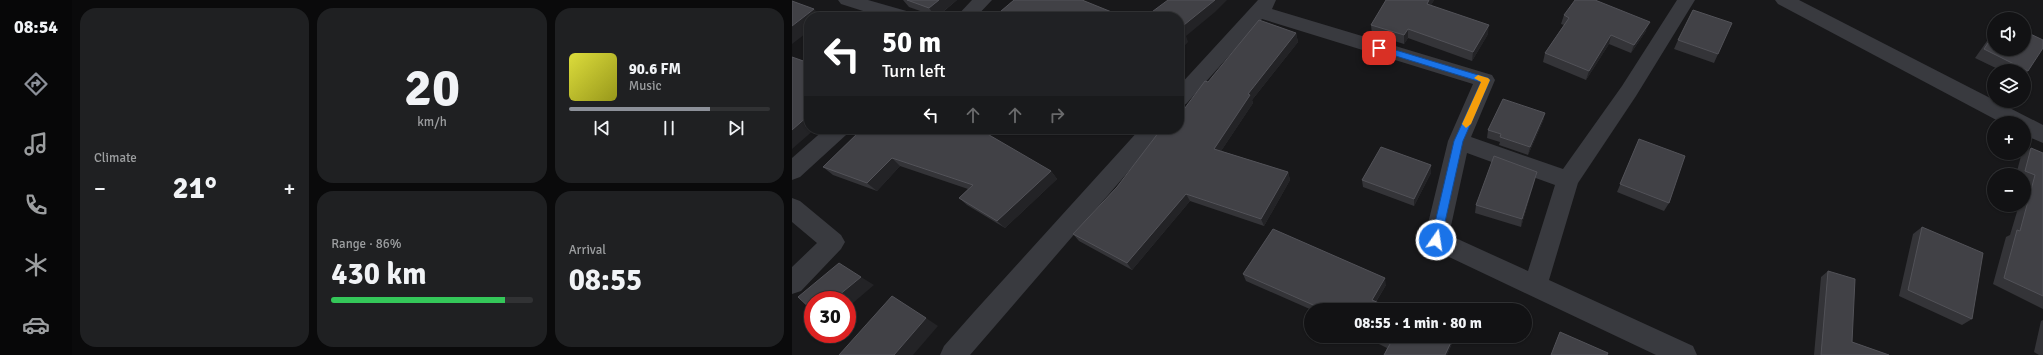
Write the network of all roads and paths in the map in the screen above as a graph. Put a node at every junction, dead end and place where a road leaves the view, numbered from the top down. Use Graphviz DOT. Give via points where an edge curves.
graph roads {
  1 [pos="847,0"];
  2 [pos="983,0"];
  3 [pos="1686,0"];
  4 [pos="1784,0"];
  5 [pos="1263,6"];
  6 [pos="887,12"];
  7 [pos="970,12"];
  8 [pos="1184,93"];
  9 [pos="2007,116"];
  10 [pos="2031,129"];
  11 [pos="833,134"];
  12 [pos="1149,134"];
  13 [pos="2043,135"];
  14 [pos="1459,141"];
  15 [pos="792,171"];
  16 [pos="1568,180"];
  17 [pos="792,208"];
  18 [pos="792,283"];
  19 [pos="1535,285"];
  20 [pos="954,355"];
  21 [pos="1684,355"];
  1 -- 6 [label="street"];
  2 -- 7 [label="street"];
  3 -- 16 [label="street" via="1630,90"];
  4 -- 9 [label="street"];
  5 -- 8 [label="street"];
  5 -- 14 [label="street" via="1485,80"];
  10 -- 13 [label="street"];
  11 -- 15 [label="street"];
  12 -- 20 [label="street" via="982,320"];
  14 -- 16 [label="street"];
  14 -- 19 [label="street" via="1436,240"];
  16 -- 19 [label="street"];
  17 -- 18 [label="street" via="833,242"];
  19 -- 21 [label="street"];
}
